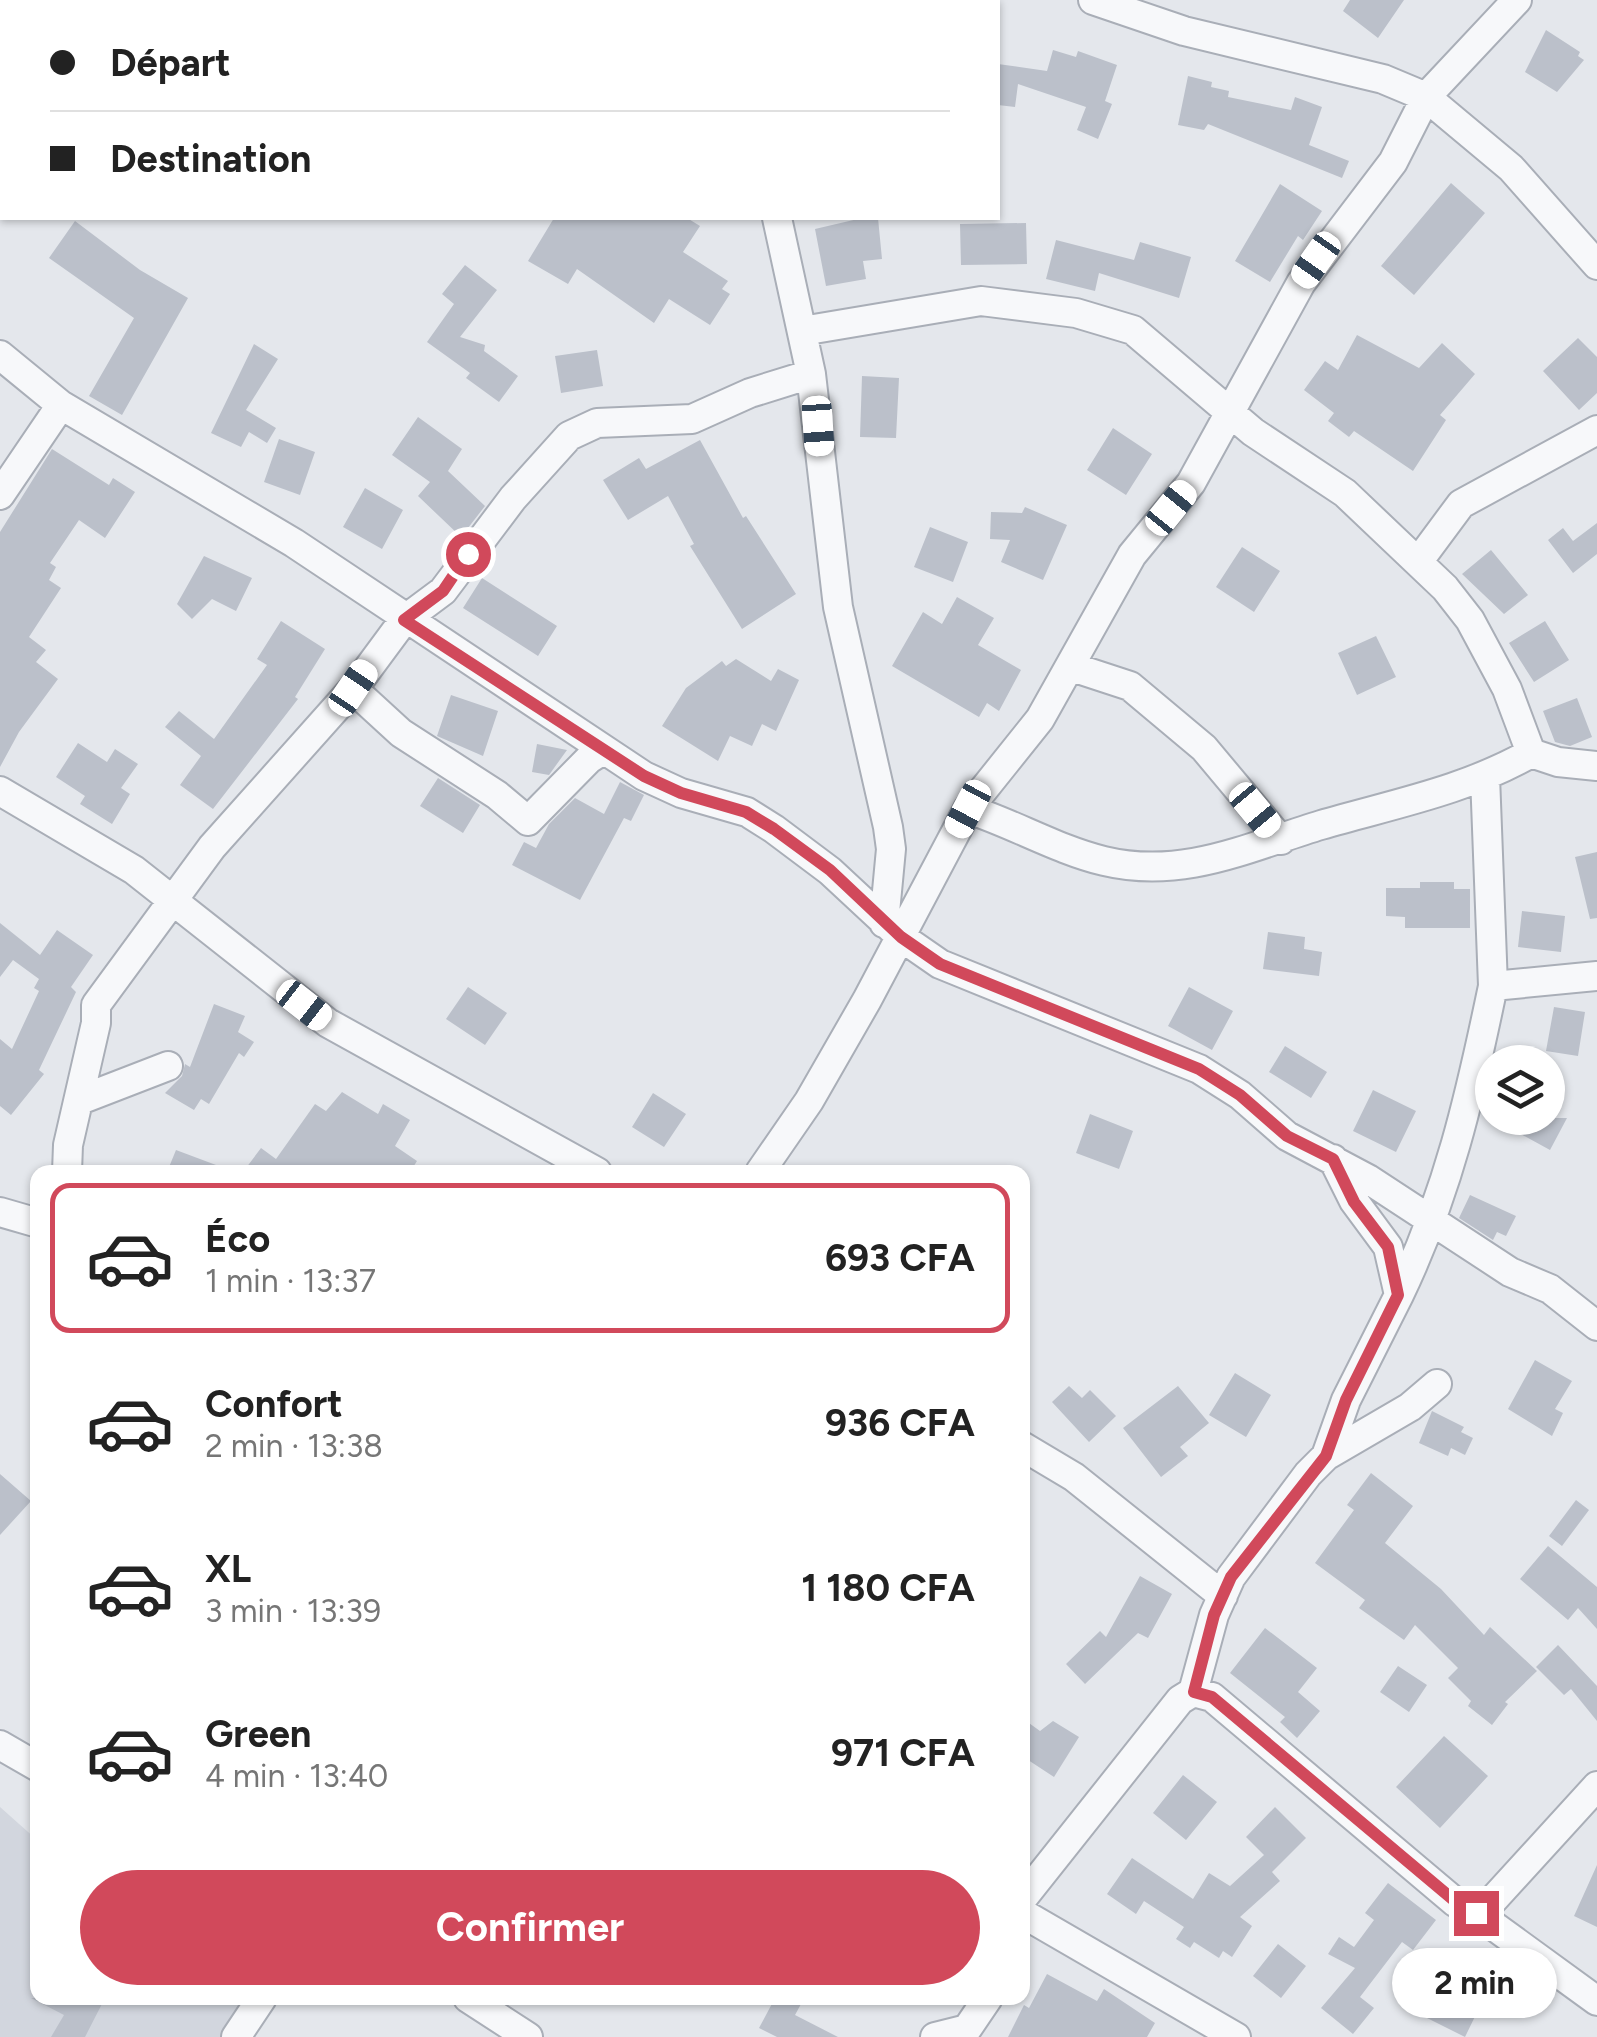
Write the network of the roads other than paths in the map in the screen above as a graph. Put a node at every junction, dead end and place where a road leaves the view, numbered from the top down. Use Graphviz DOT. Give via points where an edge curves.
graph roads {
  1 [pos="1093,0"];
  2 [pos="1517,0"];
  3 [pos="1426,97"];
  4 [pos="777,220"];
  5 [pos="1597,265"];
  6 [pos="802,331"];
  7 [pos="0,355"];
  8 [pos="811,374"];
  9 [pos="61,405"];
  10 [pos="1231,411"];
  11 [pos="1597,430"];
  12 [pos="0,495"];
  13 [pos="1418,562"];
  14 [pos="404,620"];
  15 [pos="1072,667"];
  16 [pos="353,688"];
  17 [pos="603,750"];
  18 [pos="1531,753"];
  19 [pos="1597,766"];
  20 [pos="1485,776"];
  21 [pos="3,799"];
  22 [pos="968,809"];
  23 [pos="1281,840"];
  24 [pos="170,898"];
  25 [pos="892,930"];
  26 [pos="1597,976"];
  27 [pos="1493,986"];
  28 [pos="168,1066"];
  29 [pos="80,1100"];
  30 [pos="1333,1159"];
  31 [pos="68,1165"];
  32 [pos="584,1165"];
  33 [pos="765,1165"];
  34 [pos="0,1212"];
  35 [pos="30,1221"];
  36 [pos="1434,1222"];
  37 [pos="1398,1295"];
  38 [pos="1597,1326"];
  39 [pos="1437,1384"];
  40 [pos="1030,1451"];
  41 [pos="1326,1456"];
  42 [pos="1223,1596"];
  43 [pos="1194,1692"];
  44 [pos="0,1745"];
  45 [pos="30,1762"];
  46 [pos="1597,1786"];
  47 [pos="1030,1905"];
  48 [pos="1476,1913"];
  49 [pos="1030,1917"];
  50 [pos="1597,2001"];
  51 [pos="257,2005"];
  52 [pos="479,2005"];
  53 [pos="983,2005"];
  54 [pos="236,2037"];
  55 [pos="528,2037"];
  56 [pos="935,2037"];
  57 [pos="1236,2037"];
  1 -- 3 [label="street" via="1184,32 1383,79"];
  2 -- 3 [label="street"];
  3 -- 5 [label="street" via="1511,168"];
  3 -- 10 [label="street" via="1393,162 1300,283"];
  4 -- 6 [label="street"];
  6 -- 8 [label="street"];
  6 -- 10 [label="street" via="981,301 1030,304 1133,330"];
  7 -- 9 [label="street"];
  8 -- 14 [label="street" via="692,420 582,428 530,478 443,591"];
  8 -- 25 [label="street" via="838,607 889,838"];
  9 -- 12 [label="street"];
  9 -- 14 [label="street" via="294,543"];
  10 -- 13 [label="street" via="1345,492"];
  10 -- 15 [label="street" via="1192,483 1132,555"];
  11 -- 13 [label="street" via="1461,504"];
  13 -- 18 [label="street" via="1470,620"];
  14 -- 16 [label="street"];
  14 -- 17 [label="street"];
  15 -- 22 [label="street"];
  15 -- 23 [label="street" via="1130,686 1204,748"];
  16 -- 17 [label="street" via="401,733 528,821"];
  16 -- 24 [label="street"];
  17 -- 25 [label="street" via="669,788 760,820 830,870"];
  18 -- 19 [label="street"];
  18 -- 20 [label="street"];
  20 -- 23 [label="street"];
  20 -- 27 [label="street"];
  21 -- 24 [label="street" via="134,870"];
  22 -- 23 [label="street" via="1104,861 1142,866 1206,862"];
  22 -- 25 [label="street"];
  24 -- 29 [label="street" via="96,1005"];
  24 -- 32 [label="street" via="328,1024"];
  25 -- 30 [label="street" via="940,964 1199,1069 1287,1136"];
  25 -- 33 [label="street" via="809,1101"];
  26 -- 27 [label="street"];
  27 -- 36 [label="street" via="1466,1116"];
  28 -- 29 [label="street"];
  29 -- 31 [label="street"];
  30 -- 36 [label="street"];
  30 -- 37 [label="street" via="1388,1247"];
  34 -- 35 [label="street"];
  36 -- 37 [label="street"];
  36 -- 38 [label="street" via="1510,1272 1550,1289"];
  37 -- 41 [label="street"];
  39 -- 41 [label="street"];
  40 -- 42 [label="street" via="1086,1486"];
  41 -- 42 [label="street" via="1245,1555"];
  42 -- 43 [label="street"];
  43 -- 47 [label="street" via="1110,1784"];
  43 -- 48 [label="street" via="1212,1697"];
  44 -- 45 [label="street"];
  46 -- 48 [label="street"];
  48 -- 50 [label="street"];
  49 -- 57 [label="street"];
  51 -- 54 [label="street"];
  52 -- 55 [label="street"];
  53 -- 56 [label="street" via="967,2029"];
}
